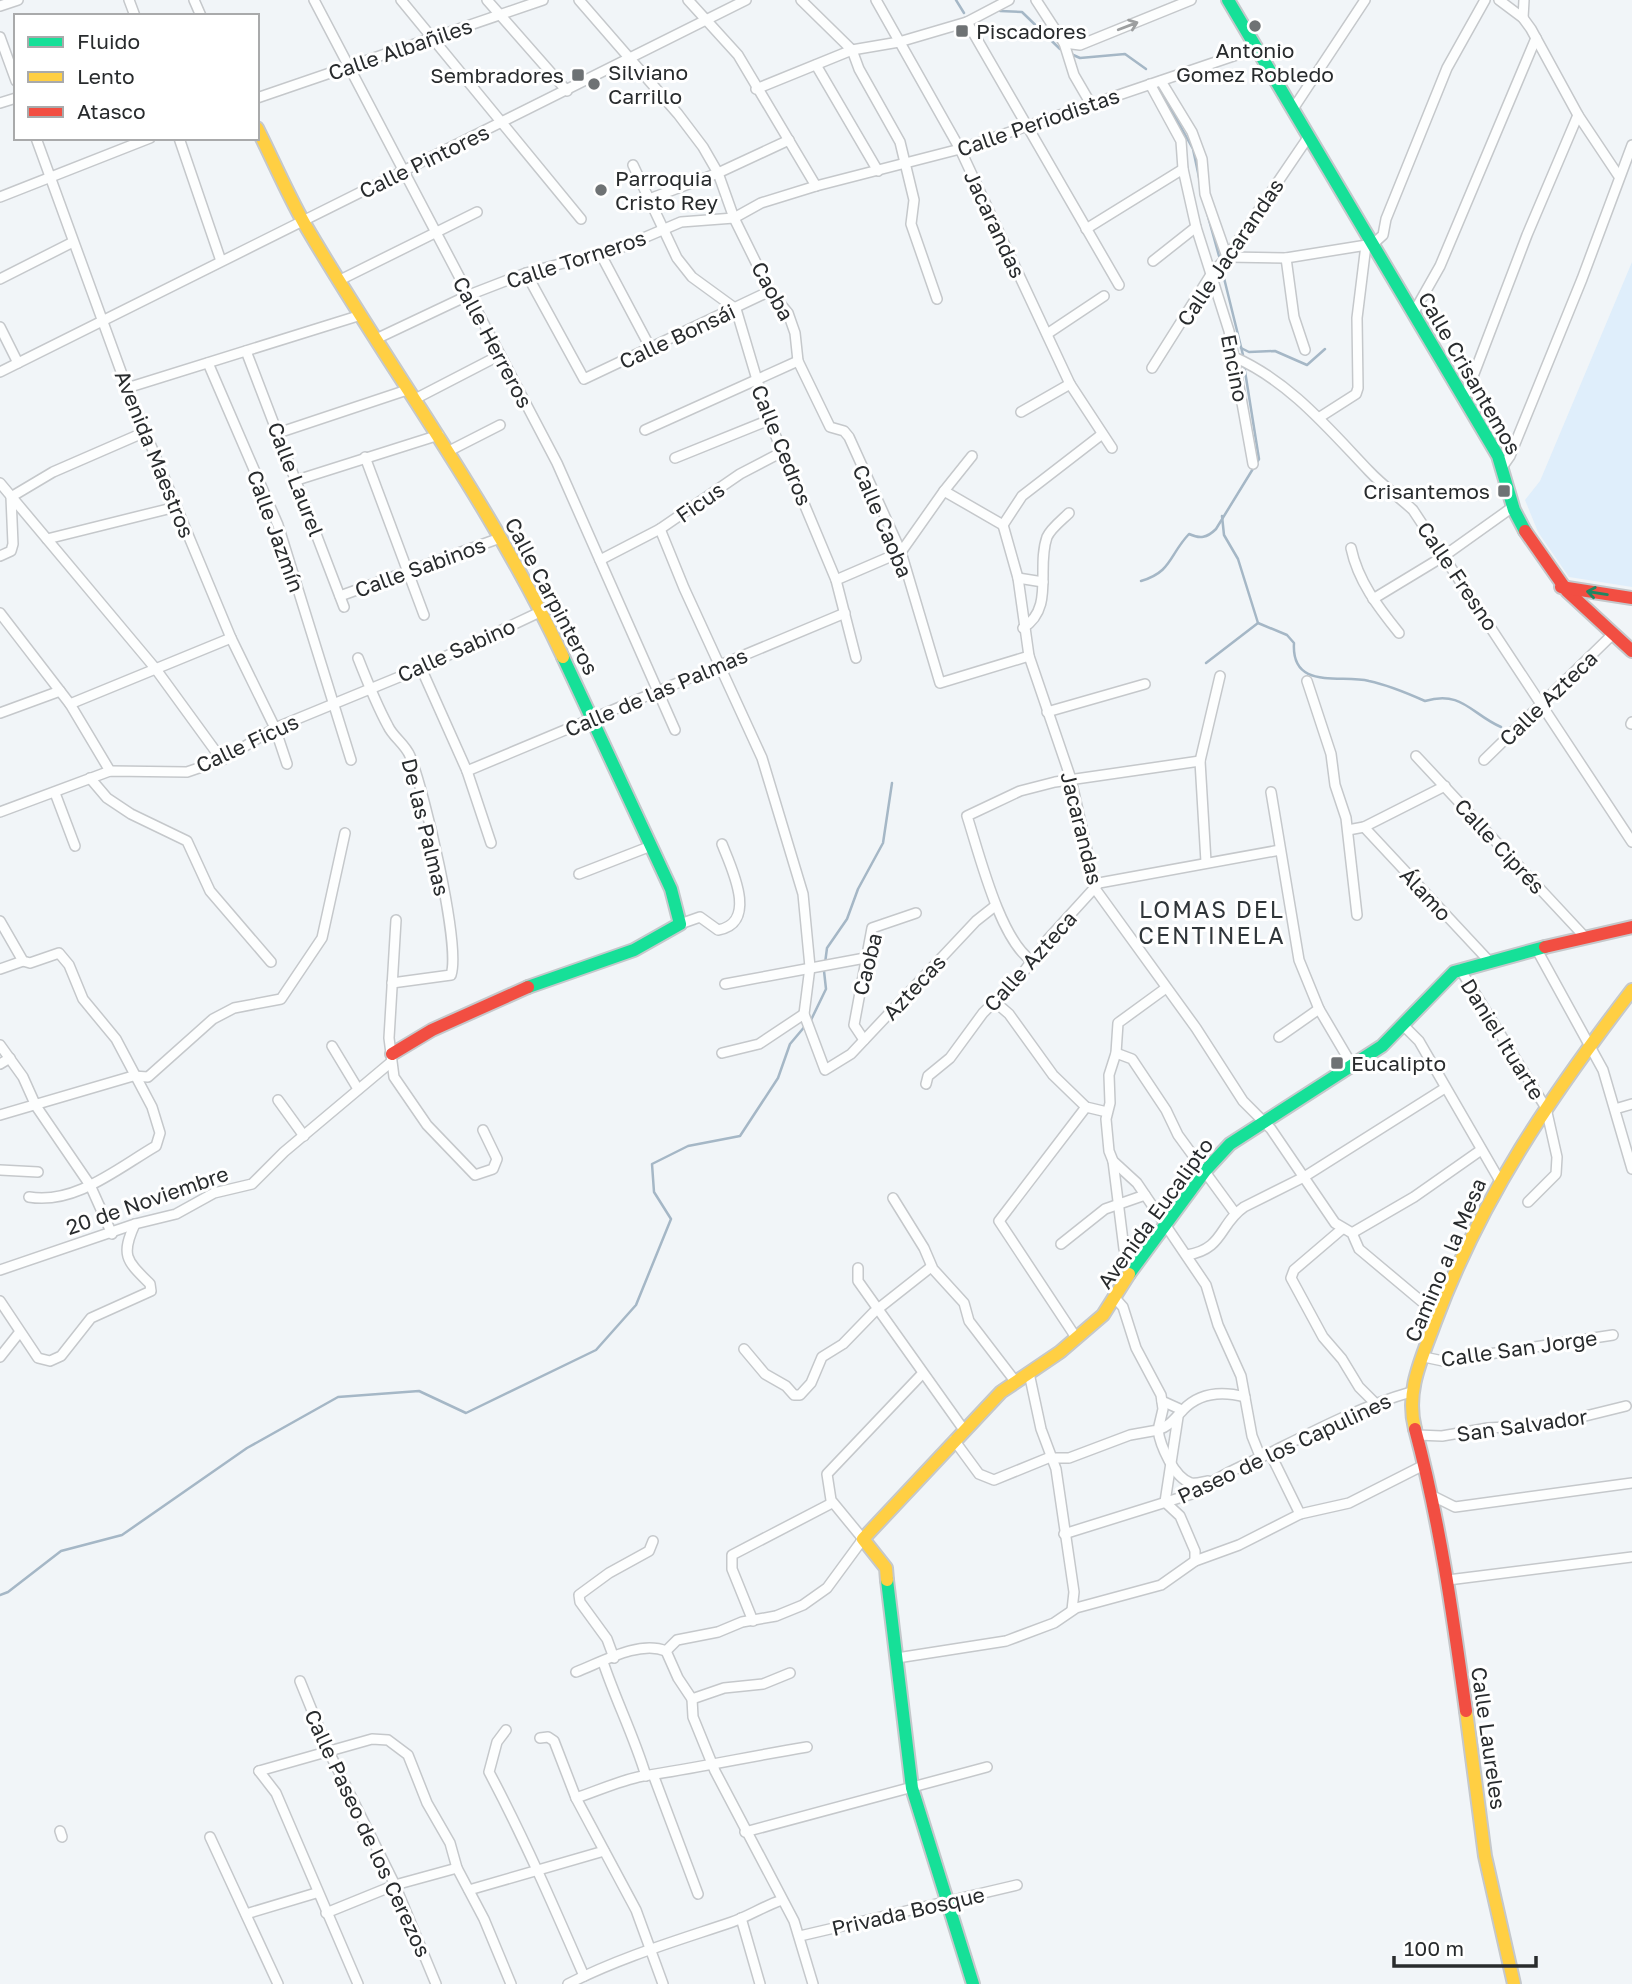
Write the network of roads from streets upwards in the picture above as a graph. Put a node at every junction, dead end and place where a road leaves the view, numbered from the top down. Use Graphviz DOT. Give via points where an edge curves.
graph roads {
  1 [pos="18,0"];
  2 [pos="314,0"];
  3 [pos="401,0"];
  4 [pos="487,0"];
  5 [pos="542,0"];
  6 [pos="579,0"];
  7 [pos="688,0"];
  8 [pos="746,0"];
  9 [pos="801,0"];
  10 [pos="876,0"];
  11 [pos="1009,0"];
  12 [pos="1036,0"];
  13 [pos="1191,0"];
  14 [pos="1228,0"];
  15 [pos="1365,0"];
  16 [pos="1485,0"];
  17 [pos="1499,0"];
  18 [pos="1524,0"];
  19 [pos="0,6"];
  20 [pos="500,15"];
  21 [pos="1523,18"];
  22 [pos="706,20"];
  23 [pos="967,22"];
  24 [pos="0,37"];
  25 [pos="432,38"];
  26 [pos="1536,38"];
  27 [pos="899,42"];
  28 [pos="1064,43"];
  29 [pos="1257,48"];
  30 [pos="852,50"];
  31 [pos="631,59"];
  32 [pos="816,65"];
  33 [pos="349,66"];
  34 [pos="14,76"];
  35 [pos="1161,81"];
  36 [pos="1150,84"];
  37 [pos="756,89"];
  38 [pos="567,91"];
  39 [pos="259,97"];
  40 [pos="1092,106"];
  41 [pos="1293,109"];
  42 [pos="1578,115"];
  43 [pos="503,124"];
  44 [pos="1027,127"];
  45 [pos="259,132"];
  46 [pos="1309,136"];
  47 [pos="37,140"];
  48 [pos="144,140"];
  49 [pos="180,140"];
  50 [pos="789,140"];
  51 [pos="1632,145"];
  52 [pos="960,149"];
  53 [pos="907,164"];
  54 [pos="634,165"];
  55 [pos="404,169"];
  56 [pos="1183,170"];
  57 [pos="878,171"];
  58 [pos="718,173"];
  59 [pos="1618,175"];
  60 [pos="50,177"];
  61 [pos="816,186"];
  62 [pos="0,197"];
  63 [pos="649,199"];
  64 [pos="477,212"];
  65 [pos="734,218"];
  66 [pos="581,219"];
  67 [pos="303,221"];
  68 [pos="1196,227"];
  69 [pos="1086,229"];
  70 [pos="662,231"];
  71 [pos="435,233"];
  72 [pos="73,242"];
  73 [pos="1370,244"];
  74 [pos="600,253"];
  75 [pos="1227,257"];
  76 [pos="1286,258"];
  77 [pos="221,261"];
  78 [pos="1153,261"];
  79 [pos="526,273"];
  80 [pos="1212,273"];
  81 [pos="0,279"];
  82 [pos="340,280"];
  83 [pos="1119,285"];
  84 [pos="770,291"];
  85 [pos="469,295"];
  86 [pos="1104,296"];
  87 [pos="937,299"];
  88 [pos="736,309"];
  89 [pos="1414,313"];
  90 [pos="361,315"];
  91 [pos="101,319"];
  92 [pos="0,327"];
  93 [pos="1047,334"];
  94 [pos="376,339"];
  95 [pos="651,349"];
  96 [pos="1305,350"];
  97 [pos="247,351"];
  98 [pos="500,355"];
  99 [pos="1234,357"];
  100 [pos="798,361"];
  101 [pos="18,363"];
  102 [pos="208,363"];
  103 [pos="1152,368"];
  104 [pos="0,372"];
  105 [pos="755,380"];
  106 [pos="1070,384"];
  107 [pos="127,388"];
  108 [pos="411,395"];
  109 [pos="1464,400"];
  110 [pos="821,411"];
  111 [pos="1021,412"];
  112 [pos="1320,417"];
  113 [pos="769,420"];
  114 [pos="499,425"];
  115 [pos="645,429"];
  116 [pos="145,432"];
  117 [pos="278,433"];
  118 [pos="439,435"];
  119 [pos="1101,435"];
  120 [pos="1112,448"];
  121 [pos="449,451"];
  122 [pos="784,451"];
  123 [pos="972,456"];
  124 [pos="365,457"];
  125 [pos="674,458"];
  126 [pos="1253,464"];
  127 [pos="1503,466"];
  128 [pos="297,480"];
  129 [pos="0,483"];
  130 [pos="944,491"];
  131 [pos="11,496"];
  132 [pos="1514,506"];
  133 [pos="176,507"];
  134 [pos="1069,513"];
  135 [pos="1003,526"];
  136 [pos="660,529"];
  137 [pos="500,538"];
  138 [pos="47,539"];
  139 [pos="1350,548"];
  140 [pos="901,552"];
  141 [pos="1444,555"];
  142 [pos="0,556"];
  143 [pos="600,560"];
  144 [pos="408,572"];
  145 [pos="1018,578"];
  146 [pos="836,580"];
  147 [pos="1043,582"];
  148 [pos="1561,587"];
  149 [pos="340,596"];
  150 [pos="1632,598"];
  151 [pos="1373,599"];
  152 [pos="344,607"];
  153 [pos="542,611"];
  154 [pos="0,613"];
  155 [pos="845,613"];
  156 [pos="424,615"];
  157 [pos="1023,628"];
  158 [pos="1399,634"];
  159 [pos="1612,635"];
  160 [pos="231,638"];
  161 [pos="1632,650"];
  162 [pos="1029,656"];
  163 [pos="358,658"];
  164 [pos="856,658"];
  165 [pos="719,665"];
  166 [pos="155,668"];
  167 [pos="421,668"];
  168 [pos="1220,676"];
  169 [pos="1307,681"];
  170 [pos="1145,684"];
  171 [pos="370,688"];
  172 [pos="660,690"];
  173 [pos="60,691"];
  174 [pos="70,704"];
  175 [pos="335,704"];
  176 [pos="1544,704"];
  177 [pos="1047,712"];
  178 [pos="0,713"];
  179 [pos="594,719"];
  180 [pos="275,728"];
  181 [pos="674,730"];
  182 [pos="1416,756"];
  183 [pos="222,760"];
  184 [pos="351,760"];
  185 [pos="1483,760"];
  186 [pos="1200,761"];
  187 [pos="287,764"];
  188 [pos="110,771"];
  189 [pos="467,771"];
  190 [pos="90,778"];
  191 [pos="1071,779"];
  192 [pos="1445,786"];
  193 [pos="1271,792"];
  194 [pos="55,793"];
  195 [pos="0,812"];
  196 [pos="1364,827"];
  197 [pos="1348,830"];
  198 [pos="345,833"];
  199 [pos="1632,842"];
  200 [pos="491,843"];
  201 [pos="722,844"];
  202 [pos="75,846"];
  203 [pos="651,846"];
  204 [pos="1280,850"];
  205 [pos="1206,862"];
  206 [pos="579,874"];
  207 [pos="1095,887"];
  208 [pos="995,906"];
  209 [pos="916,913"];
  210 [pos="1357,915"];
  211 [pos="397,920"];
  212 [pos="0,921"];
  213 [pos="680,924"];
  214 [pos="1632,927"];
  215 [pos="1584,936"];
  216 [pos="1537,950"];
  217 [pos="865,958"];
  218 [pos="23,961"];
  219 [pos="1032,961"];
  220 [pos="1489,961"];
  221 [pos="271,962"];
  222 [pos="810,967"];
  223 [pos="0,969"];
  224 [pos="1460,969"];
  225 [pos="392,983"];
  226 [pos="725,984"];
  227 [pos="1166,989"];
  228 [pos="1632,990"];
  229 [pos="994,1001"];
  230 [pos="1319,1009"];
  231 [pos="804,1014"];
  232 [pos="1404,1026"];
  233 [pos="1279,1037"];
  234 [pos="864,1040"];
  235 [pos="1591,1044"];
  236 [pos="0,1045"];
  237 [pos="332,1046"];
  238 [pos="722,1053"];
  239 [pos="1116,1053"];
  240 [pos="10,1058"];
  241 [pos="391,1058"];
  242 [pos="0,1064"];
  243 [pos="1352,1065"];
  244 [pos="133,1076"];
  245 [pos="926,1084"];
  246 [pos="1445,1088"];
  247 [pos="358,1089"];
  248 [pos="278,1100"];
  249 [pos="1632,1104"];
  250 [pos="36,1107"];
  251 [pos="1086,1107"];
  252 [pos="1546,1108"];
  253 [pos="1615,1109"];
  254 [pos="1107,1112"];
  255 [pos="0,1115"];
  256 [pos="1263,1122"];
  257 [pos="482,1130"];
  258 [pos="304,1136"];
  259 [pos="1481,1150"];
  260 [pos="1114,1161"];
  261 [pos="0,1170"];
  262 [pos="1632,1170"];
  263 [pos="1205,1171"];
  264 [pos="38,1172"];
  265 [pos="1304,1177"];
  266 [pos="1500,1181"];
  267 [pos="90,1185"];
  268 [pos="1145,1195"];
  269 [pos="29,1197"];
  270 [pos="893,1198"];
  271 [pos="1528,1202"];
  272 [pos="1121,1205"];
  273 [pos="1235,1213"];
  274 [pos="135,1224"];
  275 [pos="1166,1225"];
  276 [pos="1342,1229"];
  277 [pos="1352,1233"];
  278 [pos="112,1234"];
  279 [pos="1061,1244"];
  280 [pos="1186,1255"];
  281 [pos="1136,1264"];
  282 [pos="931,1267"];
  283 [pos="858,1268"];
  284 [pos="0,1270"];
  285 [pos="1115,1298"];
  286 [pos="0,1301"];
  287 [pos="1427,1307"];
  288 [pos="879,1309"];
  289 [pos="19,1333"];
  290 [pos="1613,1335"];
  291 [pos="1077,1339"];
  292 [pos="744,1349"];
  293 [pos="0,1357"];
  294 [pos="1424,1357"];
  295 [pos="1029,1373"];
  296 [pos="922,1374"];
  297 [pos="1015,1381"];
  298 [pos="1411,1392"];
  299 [pos="1245,1396"];
  300 [pos="1163,1401"];
  301 [pos="1375,1403"];
  302 [pos="1626,1406"];
  303 [pos="1180,1413"];
  304 [pos="1158,1430"];
  305 [pos="959,1435"];
  306 [pos="1418,1435"];
  307 [pos="1270,1453"];
  308 [pos="1260,1456"];
  309 [pos="1052,1457"];
  310 [pos="1172,1464"];
  311 [pos="1424,1465"];
  312 [pos="1213,1479"];
  313 [pos="1632,1483"];
  314 [pos="1187,1496"];
  315 [pos="1433,1496"];
  316 [pos="1165,1502"];
  317 [pos="832,1503"];
  318 [pos="1300,1514"];
  319 [pos="1180,1516"];
  320 [pos="1064,1534"];
  321 [pos="863,1539"];
  322 [pos="653,1541"];
  323 [pos="1632,1557"];
  324 [pos="1195,1561"];
  325 [pos="1448,1580"];
  326 [pos="1072,1610"];
  327 [pos="752,1621"];
  328 [pos="666,1651"];
  329 [pos="614,1658"];
  330 [pos="897,1658"];
  331 [pos="603,1662"];
  332 [pos="576,1672"];
  333 [pos="790,1673"];
  334 [pos="300,1681"];
  335 [pos="692,1699"];
  336 [pos="506,1730"];
  337 [pos="540,1738"];
  338 [pos="807,1747"];
  339 [pos="328,1750"];
  340 [pos="713,1763"];
  341 [pos="987,1767"];
  342 [pos="650,1776"];
  343 [pos="912,1788"];
  344 [pos="576,1798"];
  345 [pos="745,1832"];
  346 [pos="210,1837"];
  347 [pos="604,1851"];
  348 [pos="457,1868"];
  349 [pos="535,1869"];
  350 [pos="395,1885"];
  351 [pos="1017,1885"];
  352 [pos="469,1889"];
  353 [pos="316,1893"];
  354 [pos="698,1894"];
  355 [pos="782,1900"];
  356 [pos="947,1901"];
  357 [pos="326,1913"];
  358 [pos="246,1914"];
  359 [pos="741,1918"];
  360 [pos="800,1936"];
  361 [pos="651,1947"];
  362 [pos="584,1976"];
  363 [pos="278,1984"];
  364 [pos="358,1984"];
  365 [pos="436,1984"];
  366 [pos="511,1984"];
  367 [pos="568,1984"];
  368 [pos="663,1984"];
  369 [pos="760,1984"];
  370 [pos="813,1984"];
  371 [pos="973,1984"];
  372 [pos="1514,1984"];
  1 -- 19 [label="street"];
  2 -- 33 [label="street, Calle Herreros"];
  3 -- 25 [label="street"];
  4 -- 20 [label="street"];
  5 -- 20 [label="street, Calle Albañiles"];
  6 -- 31 [label="street, Caoba"];
  7 -- 22 [label="street"];
  8 -- 22 [label="street, Calle Pintores"];
  9 -- 30 [label="street"];
  10 -- 27 [label="street, Jacarandas"];
  11 -- 23 [label="street"];
  12 -- 28 [label="street"];
  28 -- 13 [label="street, one-way" via="1080,45"];
  14 -- 29 [label="street, Calle Crisantemos"];
  15 -- 41 [label="street"];
  16 -- 73 [label="street" via="1447,68 1382,235"];
  17 -- 21 [label="street"];
  18 -- 21 [label="street"];
  20 -- 25 [label="street, Calle Albañiles"];
  20 -- 38 [label="street"];
  21 -- 26 [label="street"];
  22 -- 31 [label="street, Calle Pintores"];
  22 -- 37 [label="street" via="738,55"];
  23 -- 27 [label="street"];
  23 -- 44 [label="street"];
  24 -- 34 [label="street"];
  25 -- 33 [label="street, Calle Albañiles"];
  25 -- 43 [label="street"];
  26 -- 42 [label="street"];
  26 -- 89 [label="street" via="1440,266"];
  27 -- 30 [label="street"];
  27 -- 52 [label="street, Jacarandas"];
  28 -- 40 [label="street" via="1074,75"];
  29 -- 35 [label="street, Calle Periodistas"];
  29 -- 41 [label="street, Calle Crisantemos"];
  30 -- 32 [label="street"];
  30 -- 53 [label="street"];
  31 -- 38 [label="street, Calle Pintores"];
  31 -- 58 [label="street, Caoba" via="678,114"];
  32 -- 37 [label="street"];
  32 -- 57 [label="street"];
  33 -- 39 [label="street, Calle Albañiles"];
  33 -- 55 [label="street, Calle Herreros"];
  35 -- 36 [label="street, Calle Periodistas"];
  35 -- 75 [label="street" via="1198,150 1205,194"];
  36 -- 40 [label="street, Calle Periodistas"];
  36 -- 56 [label="street, Encino" via="1181,141"];
  37 -- 50 [label="street"];
  38 -- 43 [label="street, Calle Pintores"];
  40 -- 44 [label="street, Calle Periodistas"];
  41 -- 46 [label="street, Calle Crisantemos"];
  42 -- 59 [label="street"];
  42 -- 109 [label="street"];
  43 -- 55 [label="street, Calle Pintores"];
  43 -- 66 [label="street"];
  44 -- 52 [label="street, Calle Periodistas"];
  44 -- 69 [label="street"];
  45 -- 67 [label="street, Calle Carpinteros"];
  46 -- 73 [label="street, Calle Crisantemos"];
  46 -- 75 [label="street, Calle Jacarandas"];
  47 -- 60 [label="street, Avenida Maestros"];
  48 -- 60 [label="street"];
  49 -- 77 [label="street"];
  50 -- 58 [label="street"];
  50 -- 61 [label="street"];
  51 -- 59 [label="street"];
  52 -- 53 [label="street, Calle Periodistas"];
  52 -- 93 [label="street, Jacarandas"];
  53 -- 57 [label="street, Calle Periodistas"];
  53 -- 87 [label="street" via="914,200 911,224"];
  54 -- 63 [label="street"];
  55 -- 67 [label="street, Calle Pintores"];
  55 -- 71 [label="street, Calle Herreros"];
  56 -- 68 [label="street, Encino"];
  56 -- 69 [label="street"];
  57 -- 61 [label="street, Calle Periodistas"];
  58 -- 63 [label="street"];
  58 -- 65 [label="street, Caoba"];
  59 -- 127 [label="street" via="1582,279"];
  60 -- 62 [label="street"];
  60 -- 72 [label="street, Avenida Maestros"];
  61 -- 65 [label="street, Calle Periodistas" via="761,203"];
  63 -- 70 [label="street"];
  64 -- 71 [label="street"];
  65 -- 70 [label="street, Calle Torneros" via="699,218"];
  65 -- 84 [label="street, Caoba"];
  67 -- 77 [label="street, Calle Pintores"];
  67 -- 82 [label="street, Calle Carpinteros"];
  68 -- 78 [label="street"];
  68 -- 80 [label="street, Encino"];
  69 -- 83 [label="street"];
  70 -- 74 [label="street, Calle Torneros"];
  70 -- 88 [label="street" via="692,276"];
  71 -- 82 [label="street"];
  71 -- 85 [label="street, Calle Herreros"];
  72 -- 81 [label="street"];
  72 -- 91 [label="street, Avenida Maestros"];
  73 -- 76 [label="street"];
  73 -- 89 [label="street, Calle Crisantemos"];
  73 -- 112 [label="street" via="1357,318 1358,388 1356,394"];
  74 -- 79 [label="street, Calle Torneros"];
  74 -- 95 [label="street"];
  75 -- 76 [label="street"];
  75 -- 80 [label="street, Calle Jacarandas"];
  76 -- 96 [label="street" via="1294,317"];
  77 -- 91 [label="street, Calle Pintores"];
  79 -- 85 [label="street, Calle Torneros"];
  79 -- 95 [label="street, Calle Bonsái" via="584,379"];
  80 -- 99 [label="street, Encino"];
  80 -- 103 [label="street, Calle Jacarandas"];
  82 -- 90 [label="street, Calle Carpinteros"];
  84 -- 88 [label="street, Calle Bonsái"];
  84 -- 100 [label="street, Caoba" via="788,313"];
  85 -- 94 [label="street, Calle Torneros"];
  85 -- 98 [label="street, Calle Herreros"];
  86 -- 93 [label="street"];
  88 -- 95 [label="street, Calle Bonsái"];
  88 -- 105 [label="street, Calle Cedros"];
  89 -- 109 [label="street, Calle Crisantemos"];
  90 -- 94 [label="street, Calle Carpinteros"];
  90 -- 97 [label="street"];
  91 -- 101 [label="street, Calle Pintores"];
  91 -- 107 [label="street, Avenida Maestros"];
  92 -- 101 [label="street"];
  93 -- 106 [label="street, Jacarandas"];
  94 -- 108 [label="street, Calle Carpinteros"];
  97 -- 102 [label="street"];
  97 -- 117 [label="street, Calle Laurel"];
  98 -- 108 [label="street"];
  98 -- 143 [label="street, Calle Herreros" via="557,463"];
  99 -- 112 [label="street, Calle Fresno"];
  99 -- 126 [label="street, Encino"];
  100 -- 105 [label="street"];
  100 -- 110 [label="street, Caoba"];
  101 -- 104 [label="street, Calle Pintores"];
  102 -- 107 [label="street"];
  102 -- 175 [label="street, Calle Jazmín" via="278,525"];
  105 -- 113 [label="street, Calle Cedros"];
  105 -- 115 [label="street"];
  106 -- 111 [label="street"];
  106 -- 119 [label="street, Jacarandas"];
  107 -- 116 [label="street, Avenida Maestros"];
  108 -- 117 [label="street"];
  108 -- 118 [label="street, Calle Carpinteros"];
  109 -- 127 [label="street, Calle Crisantemos"];
  110 -- 140 [label="street, Calle Caoba" via="830,427 849,437"];
  112 -- 141 [label="street, Calle Fresno" via="1371,473 1413,510"];
  113 -- 122 [label="street, Calle Cedros"];
  113 -- 125 [label="street"];
  114 -- 121 [label="street"];
  116 -- 131 [label="street" via="53,472"];
  116 -- 133 [label="street, Avenida Maestros"];
  117 -- 128 [label="street, Calle Laurel"];
  118 -- 121 [label="street, Calle Carpinteros"];
  118 -- 124 [label="street"];
  119 -- 120 [label="street, Jacarandas"];
  119 -- 135 [label="street" via="1022,496"];
  121 -- 137 [label="street, Calle Carpinteros"];
  122 -- 136 [label="street, Ficus" via="740,474"];
  122 -- 146 [label="street, Calle Cedros"];
  123 -- 130 [label="street"];
  124 -- 128 [label="street"];
  124 -- 144 [label="street"];
  127 -- 132 [label="street, Calle Crisantemos"];
  128 -- 149 [label="street, Calle Laurel"];
  129 -- 131 [label="street"];
  130 -- 135 [label="street"];
  130 -- 140 [label="street"];
  131 -- 138 [label="street"];
  131 -- 142 [label="street" via="13,544 11,551"];
  132 -- 141 [label="street"];
  132 -- 148 [label="street, Calle Crisantemos"];
  133 -- 138 [label="street"];
  133 -- 160 [label="street, Avenida Maestros"];
  134 -- 147 [label="street" via="1048,534"];
  135 -- 145 [label="street"];
  136 -- 143 [label="street"];
  136 -- 165 [label="street"];
  137 -- 144 [label="street, Calle Sabinos"];
  137 -- 153 [label="street, Calle Carpinteros"];
  138 -- 166 [label="street"];
  139 -- 151 [label="street"];
  140 -- 146 [label="street"];
  140 -- 162 [label="street, Calle Caoba" via="940,683"];
  141 -- 151 [label="street"];
  141 -- 176 [label="street, Calle Fresno"];
  143 -- 172 [label="street, Calle Herreros"];
  144 -- 149 [label="street, Calle Sabinos"];
  144 -- 156 [label="street"];
  145 -- 147 [label="street"];
  145 -- 157 [label="street"];
  146 -- 155 [label="street, Calle Cedros"];
  147 -- 157 [label="street" via="1037,618"];
  150 -- 148 [label="street, one-way"];
  148 -- 159 [label="street, Calle Crisantemos"];
  149 -- 152 [label="street, Calle Laurel"];
  151 -- 158 [label="street"];
  153 -- 167 [label="street, Calle Sabino"];
  153 -- 179 [label="street, Calle Carpinteros"];
  154 -- 173 [label="street"];
  155 -- 164 [label="street, Calle Cedros"];
  155 -- 165 [label="street, Calle de las Palmas"];
  157 -- 162 [label="street"];
  159 -- 161 [label="street, Calle Crisantemos"];
  159 -- 176 [label="street, Calle Azteca"];
  160 -- 166 [label="street"];
  160 -- 180 [label="street, Avenida Maestros"];
  162 -- 177 [label="street, Jacarandas"];
  163 -- 171 [label="street, De las Palmas"];
  165 -- 172 [label="street, Calle de las Palmas"];
  165 -- 222 [label="street" via="762,758 803,894"];
  166 -- 174 [label="street"];
  166 -- 183 [label="street"];
  167 -- 171 [label="street, Calle Sabino"];
  167 -- 189 [label="street"];
  168 -- 186 [label="street"];
  169 -- 197 [label="street" via="1331,754"];
  170 -- 177 [label="street"];
  171 -- 175 [label="street, Calle Ficus"];
  171 -- 225 [label="street, De las Palmas" via="389,729 409,753 433,843 452,945 451,975"];
  172 -- 179 [label="street, Calle de las Palmas"];
  172 -- 181 [label="street, Calle Herreros"];
  173 -- 174 [label="street"];
  173 -- 178 [label="street"];
  174 -- 188 [label="street"];
  175 -- 180 [label="street, Calle Ficus"];
  175 -- 184 [label="street, Calle Jazmín"];
  176 -- 185 [label="street, Calle Azteca"];
  176 -- 199 [label="street, Calle Fresno"];
  177 -- 191 [label="street, Jacarandas"];
  179 -- 189 [label="street, Calle de las Palmas"];
  179 -- 203 [label="street, Calle Carpinteros"];
  180 -- 183 [label="street, Calle Ficus"];
  180 -- 187 [label="street, Avenida Maestros"];
  182 -- 192 [label="street, Calle Ciprés"];
  183 -- 188 [label="street, Calle Ficus" via="187,772"];
  186 -- 191 [label="street"];
  186 -- 205 [label="street"];
  188 -- 190 [label="street, Calle Ficus"];
  189 -- 200 [label="street"];
  190 -- 194 [label="street, Calle Ficus"];
  190 -- 221 [label="street" via="107,798 131,814 187,841 210,891"];
  191 -- 207 [label="street, Jacarandas"];
  191 -- 208 [label="street" via="1020,791 967,816"];
  192 -- 196 [label="street"];
  192 -- 215 [label="street, Calle Ciprés"];
  193 -- 204 [label="street"];
  194 -- 195 [label="street, Calle Ficus"];
  194 -- 202 [label="street"];
  196 -- 197 [label="street"];
  196 -- 220 [label="street, Álamo"];
  197 -- 210 [label="street"];
  198 -- 244 [label="street" via="322,938 281,999 234,1008 213,1019 148,1077"];
  201 -- 213 [label="street" via="740,893 737,919 718,930 700,917"];
  203 -- 206 [label="street"];
  203 -- 213 [label="street, Calle Carpinteros" via="671,889"];
  204 -- 205 [label="street"];
  204 -- 230 [label="street" via="1299,960"];
  205 -- 207 [label="street" via="1104,881"];
  207 -- 219 [label="street, Calle Azteca"];
  207 -- 227 [label="street, Jacarandas"];
  208 -- 219 [label="street" via="1020,951"];
  208 -- 234 [label="street, Aztecas"];
  209 -- 217 [label="street, Caoba" via="873,926"];
  211 -- 225 [label="street"];
  212 -- 218 [label="street"];
  213 -- 241 [label="street, 20 de Noviembre" via="634,950 522,990 432,1031"];
  214 -- 215 [label="street, Avenida Eucalipto"];
  215 -- 216 [label="street, Avenida Eucalipto"];
  216 -- 220 [label="street, Avenida Eucalipto"];
  216 -- 235 [label="street"];
  217 -- 222 [label="street"];
  217 -- 234 [label="street, Caoba" via="854,1025"];
  218 -- 223 [label="street"];
  218 -- 244 [label="street" via="59,954 69,965 83,999 116,1040"];
  219 -- 229 [label="street, Calle Azteca"];
  220 -- 224 [label="street, Avenida Eucalipto"];
  222 -- 226 [label="street"];
  222 -- 231 [label="street"];
  224 -- 232 [label="street, Avenida Eucalipto" via="1443,980"];
  224 -- 252 [label="street, Daniel Ituarte"];
  225 -- 241 [label="street"];
  227 -- 239 [label="street" via="1118,1023"];
  227 -- 256 [label="street, Jacarandas" via="1243,1101"];
  228 -- 235 [label="street, Camino a la Mesa"];
  229 -- 245 [label="street, Calle Azteca"];
  229 -- 251 [label="street" via="1009,1014 1047,1068"];
  230 -- 233 [label="street"];
  230 -- 243 [label="street"];
  231 -- 234 [label="street, Aztecas" via="825,1070"];
  231 -- 238 [label="street" via="759,1044"];
  232 -- 243 [label="street, Avenida Eucalipto"];
  232 -- 246 [label="street" via="1416,1036"];
  235 -- 252 [label="street, Camino a la Mesa"];
  235 -- 253 [label="street"];
  236 -- 240 [label="street"];
  237 -- 247 [label="street"];
  239 -- 254 [label="street" via="1110,1066"];
  239 -- 263 [label="street" via="1132,1059"];
  240 -- 242 [label="street"];
  240 -- 250 [label="street"];
  241 -- 247 [label="street, 20 de Noviembre"];
  241 -- 257 [label="street" via="394,1077 427,1125 475,1175 492,1170 497,1159"];
  243 -- 256 [label="street, Avenida Eucalipto"];
  244 -- 250 [label="street"];
  244 -- 267 [label="street" via="152,1107 160,1133 156,1146"];
  246 -- 259 [label="street"];
  246 -- 265 [label="street"];
  247 -- 258 [label="street, 20 de Noviembre"];
  248 -- 258 [label="street"];
  249 -- 253 [label="street"];
  250 -- 255 [label="street"];
  250 -- 267 [label="street"];
  251 -- 254 [label="street"];
  251 -- 291 [label="street" via="999,1222"];
  252 -- 266 [label="street, Camino a la Mesa"];
  252 -- 271 [label="street, Daniel Ituarte" via="1557,1157 1556,1174"];
  253 -- 262 [label="street"];
  254 -- 260 [label="street" via="1109,1152"];
  256 -- 263 [label="street, Avenida Eucalipto" via="1230,1144"];
  256 -- 265 [label="street, Jacarandas"];
  258 -- 274 [label="street, 20 de Noviembre" via="252,1184 214,1192 176,1214"];
  259 -- 266 [label="street"];
  259 -- 277 [label="street"];
  260 -- 268 [label="street"];
  260 -- 272 [label="street"];
  261 -- 264 [label="street"];
  263 -- 273 [label="street"];
  263 -- 275 [label="street, Avenida Eucalipto"];
  265 -- 273 [label="street"];
  265 -- 276 [label="street, Jacarandas"];
  266 -- 294 [label="street, Camino a la Mesa"];
  267 -- 269 [label="street" via="61,1198"];
  267 -- 278 [label="street"];
  268 -- 272 [label="street"];
  268 -- 275 [label="street"];
  270 -- 282 [label="street"];
  272 -- 279 [label="street" via="1105,1209"];
  272 -- 281 [label="street" via="1124,1249"];
  273 -- 280 [label="street" via="1219,1239 1202,1252"];
  274 -- 278 [label="street, 20 de Noviembre"];
  274 -- 289 [label="street" via="126,1254 150,1284 151,1292 91,1318 61,1356 50,1361 38,1358"];
  275 -- 280 [label="street"];
  275 -- 281 [label="street, Avenida Eucalipto"];
  276 -- 277 [label="street"];
  276 -- 301 [label="street" via="1291,1274 1318,1331"];
  277 -- 287 [label="street" via="1359,1249"];
  278 -- 284 [label="street, 20 de Noviembre"];
  280 -- 299 [label="street" via="1210,1295"];
  281 -- 285 [label="street, Avenida Eucalipto"];
  282 -- 288 [label="street"];
  282 -- 297 [label="street" via="964,1303 969,1321"];
  283 -- 288 [label="street" via="858,1281"];
  285 -- 291 [label="street, Avenida Eucalipto"];
  285 -- 300 [label="street" via="1124,1307 1136,1348"];
  286 -- 289 [label="street"];
  288 -- 292 [label="street" via="843,1344 822,1357 811,1383 800,1395 770,1378"];
  288 -- 296 [label="street"];
  289 -- 293 [label="street"];
  290 -- 294 [label="street, Calle San Jorge" via="1443,1361"];
  291 -- 295 [label="street, Avenida Eucalipto"];
  294 -- 298 [label="street, Camino a la Mesa"];
  295 -- 297 [label="street, Avenida Eucalipto"];
  295 -- 309 [label="street"];
  296 -- 305 [label="street"];
  296 -- 317 [label="street" via="830,1469 826,1488"];
  297 -- 305 [label="street, Avenida Eucalipto"];
  298 -- 301 [label="street, Paseo de los Capulines"];
  298 -- 306 [label="street, Camino a la Mesa"];
  299 -- 303 [label="street" via="1213,1393"];
  299 -- 308 [label="street"];
  300 -- 303 [label="street"];
  300 -- 304 [label="street"];
  301 -- 307 [label="street, Paseo de los Capulines"];
  302 -- 306 [label="street, San Salvador" via="1553,1424"];
  303 -- 304 [label="street"];
  303 -- 310 [label="street"];
  304 -- 309 [label="street" via="1069,1458"];
  304 -- 310 [label="street"];
  305 -- 309 [label="street" via="979,1474 988,1480"];
  305 -- 321 [label="street, Avenida Eucalipto"];
  306 -- 311 [label="street, Camino a la Mesa"];
  307 -- 308 [label="street, Paseo de los Capulines"];
  307 -- 318 [label="street"];
  308 -- 312 [label="street, Paseo de los Capulines"];
  309 -- 320 [label="street"];
  310 -- 312 [label="street" via="1190,1483"];
  310 -- 316 [label="street"];
  311 -- 315 [label="street, Camino a la Mesa"];
  311 -- 318 [label="street" via="1349,1503"];
  312 -- 314 [label="street, Paseo de los Capulines"];
  313 -- 315 [label="street" via="1455,1507"];
  314 -- 316 [label="street, Paseo de los Capulines"];
  314 -- 319 [label="street"];
  315 -- 325 [label="street, Calle Laureles"];
  316 -- 319 [label="street, Paseo de los Capulines"];
  316 -- 320 [label="street"];
  317 -- 321 [label="street"];
  317 -- 327 [label="street" via="732,1555 732,1569"];
  318 -- 324 [label="street"];
  319 -- 324 [label="street, Paseo de los Capulines"];
  320 -- 326 [label="street" via="1074,1592"];
  321 -- 327 [label="street" via="816,1597 784,1613"];
  321 -- 330 [label="street" via="886,1568"];
  322 -- 329 [label="street" via="649,1552 591,1584 579,1598 607,1639"];
  323 -- 325 [label="street"];
  324 -- 326 [label="street" via="1161,1585"];
  325 -- 372 [label="street, Calle Laureles" via="1485,1856"];
  326 -- 330 [label="street" via="1054,1623 1006,1641"];
  327 -- 328 [label="street" via="677,1640"];
  328 -- 329 [label="street" via="648,1647"];
  328 -- 335 [label="street"];
  329 -- 331 [label="street"];
  330 -- 343 [label="street"];
  331 -- 332 [label="street"];
  331 -- 342 [label="street"];
  333 -- 335 [label="street" via="764,1684 724,1688"];
  334 -- 339 [label="street, Calle Paseo de los Cerezos"];
  335 -- 340 [label="street" via="693,1717"];
  336 -- 349 [label="street" via="497,1742 489,1772"];
  337 -- 344 [label="street" via="554,1741"];
  338 -- 340 [label="street"];
  339 -- 348 [label="street" via="381,1738 402,1748 450,1843"];
  339 -- 350 [label="street, Calle Paseo de los Cerezos"];
  339 -- 353 [label="street" via="259,1771 276,1793"];
  340 -- 342 [label="street"];
  340 -- 345 [label="street"];
  341 -- 343 [label="street"];
  342 -- 344 [label="street"];
  342 -- 354 [label="street"];
  343 -- 345 [label="street"];
  343 -- 356 [label="street"];
  344 -- 347 [label="street"];
  345 -- 355 [label="street"];
  346 -- 358 [label="street"];
  347 -- 349 [label="street"];
  347 -- 361 [label="street"];
  348 -- 350 [label="street"];
  348 -- 352 [label="street"];
  349 -- 352 [label="street"];
  349 -- 362 [label="street"];
  350 -- 357 [label="street"];
  350 -- 365 [label="street, Calle Paseo de los Cerezos"];
  351 -- 356 [label="street, Privada Bosque"];
  352 -- 366 [label="street"];
  353 -- 357 [label="street"];
  353 -- 358 [label="street"];
  355 -- 359 [label="street"];
  355 -- 360 [label="street"];
  356 -- 360 [label="street, Privada Bosque"];
  356 -- 371 [label="street"];
  357 -- 364 [label="street"];
  358 -- 363 [label="street"];
  359 -- 361 [label="street"];
  359 -- 369 [label="street"];
  360 -- 370 [label="street"];
  361 -- 362 [label="street"];
  361 -- 368 [label="street"];
  362 -- 367 [label="street"];
}
